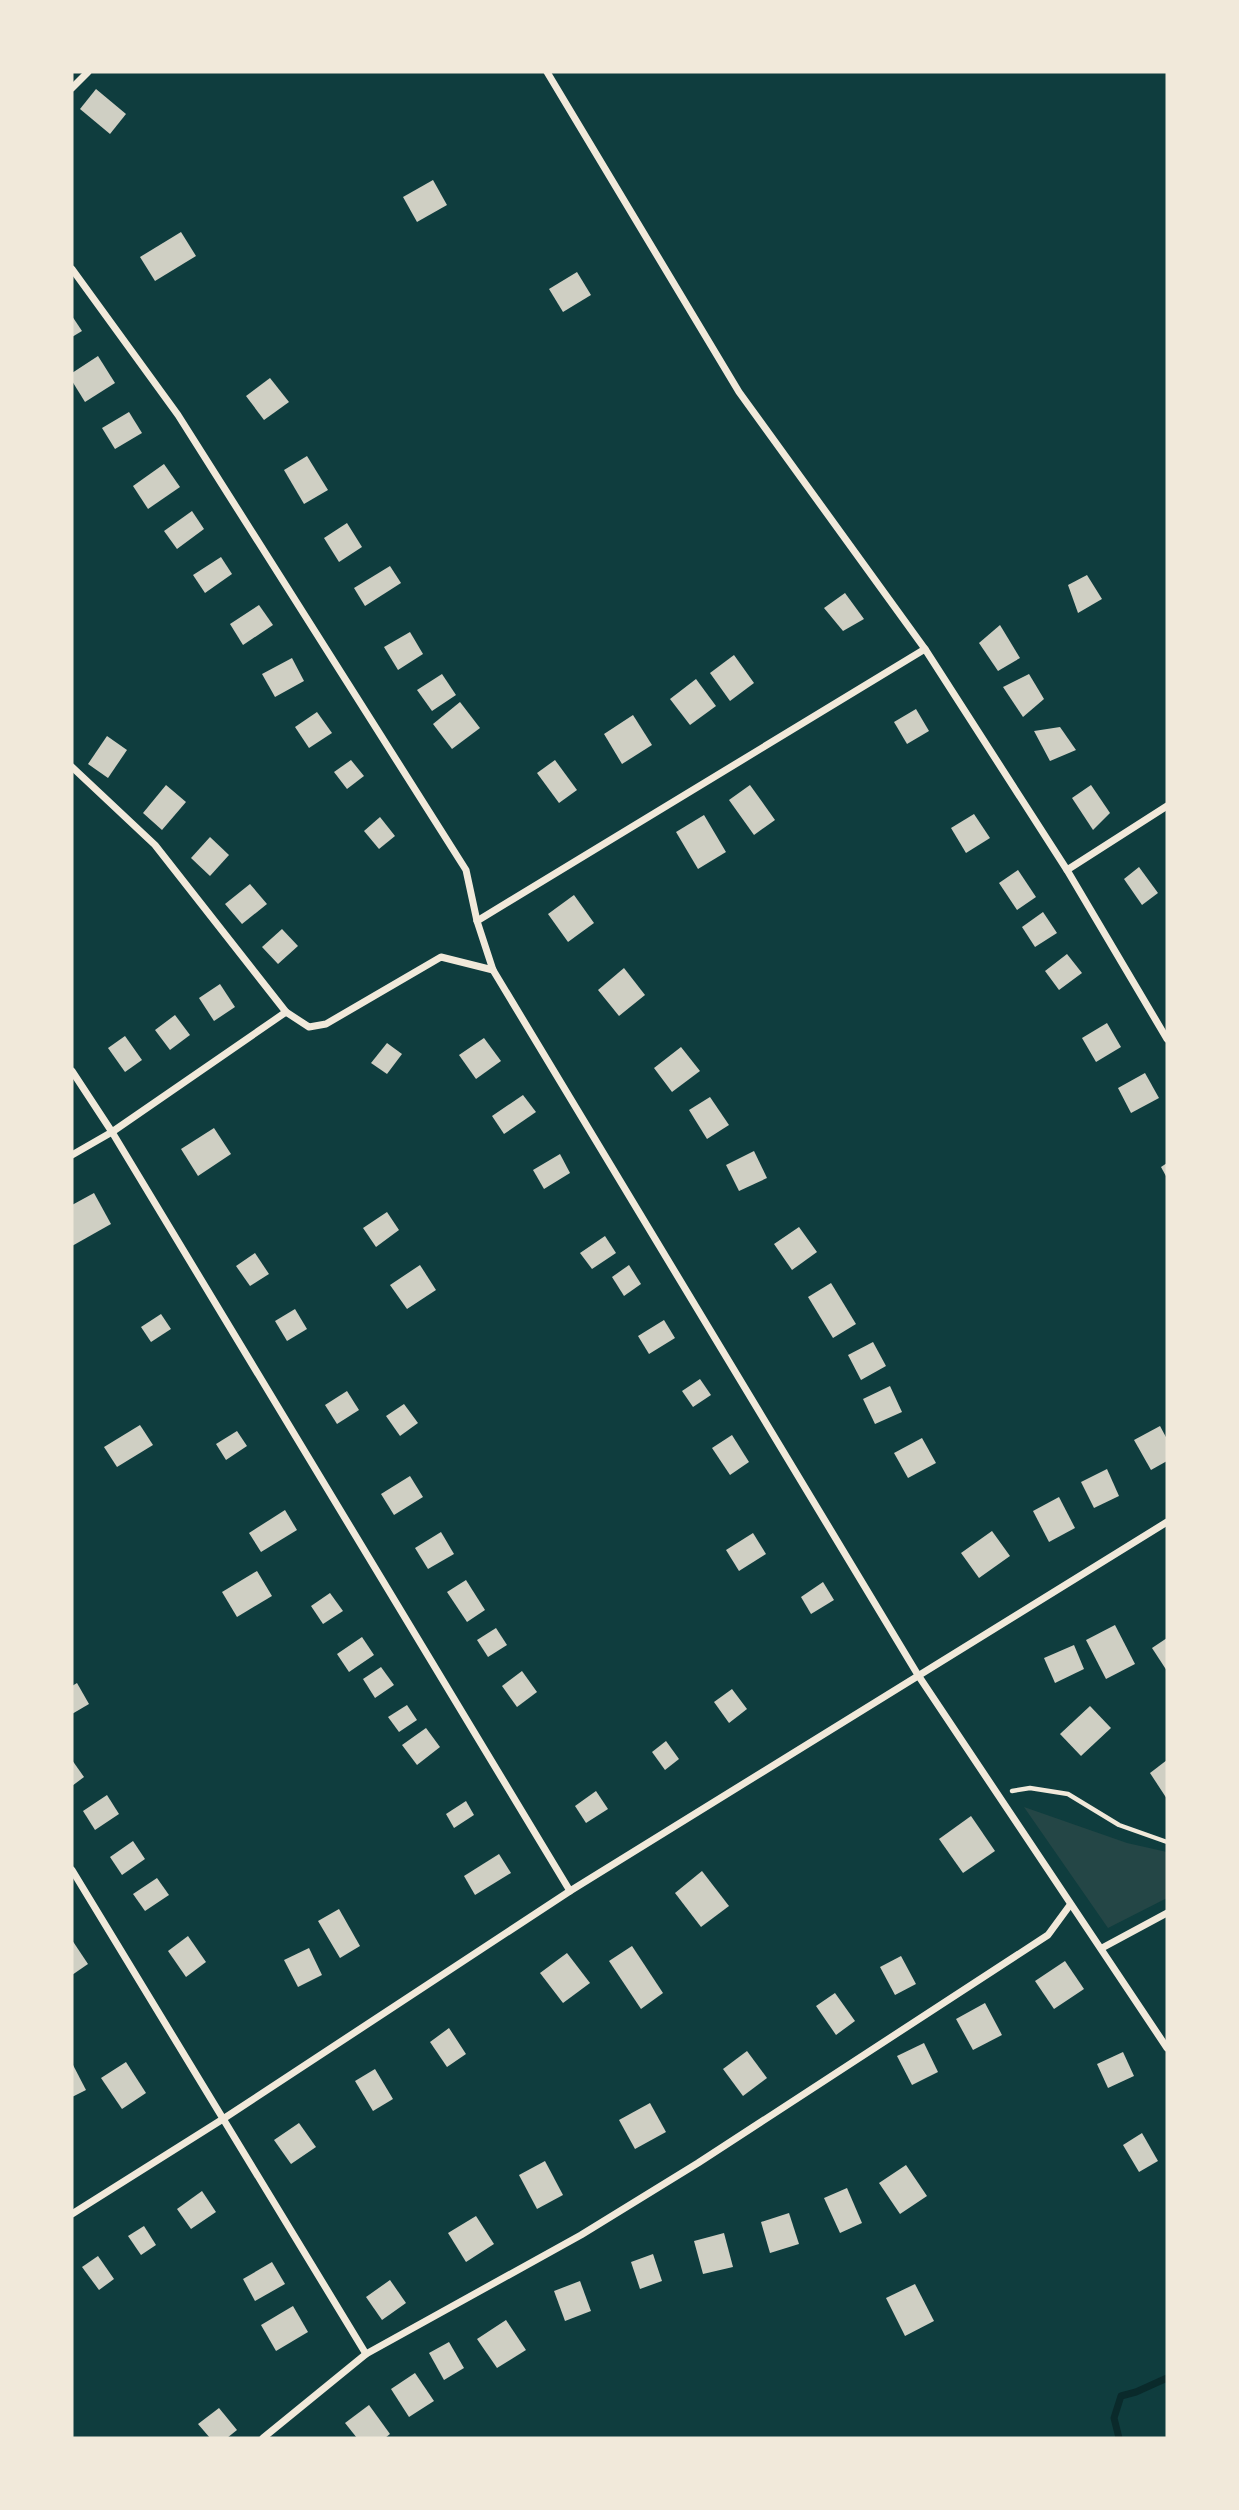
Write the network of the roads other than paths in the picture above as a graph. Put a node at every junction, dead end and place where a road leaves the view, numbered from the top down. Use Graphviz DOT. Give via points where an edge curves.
graph roads {
  1 [pos="88,72"];
  2 [pos="547,72"];
  3 [pos="72,88"];
  4 [pos="72,269"];
  5 [pos="925,649"];
  6 [pos="72,768"];
  7 [pos="1167,806"];
  8 [pos="1067,870"];
  9 [pos="477,921"];
  10 [pos="493,970"];
  11 [pos="286,1012"];
  12 [pos="1167,1040"];
  13 [pos="72,1071"];
  14 [pos="112,1132"];
  15 [pos="72,1155"];
  16 [pos="1167,1522"];
  17 [pos="918,1675"];
  18 [pos="72,1870"];
  19 [pos="570,1891"];
  20 [pos="1070,1905"];
  21 [pos="1167,1913"];
  22 [pos="1102,1948"];
  23 [pos="1167,2048"];
  24 [pos="223,2119"];
  25 [pos="72,2214"];
  26 [pos="366,2354"];
  27 [pos="263,2438"];
  1 -- 3 [label="street"];
  2 -- 5 [label="street" via="739,392"];
  4 -- 9 [label="street" via="178,415 466,870"];
  5 -- 8 [label="street"];
  5 -- 9 [label="street"];
  6 -- 11 [label="street" via="155,845"];
  7 -- 8 [label="street"];
  8 -- 12 [label="street"];
  9 -- 10 [label="street"];
  10 -- 11 [label="street" via="440,957 326,1024 309,1027"];
  10 -- 17 [label="street"];
  11 -- 14 [label="street"];
  13 -- 14 [label="street"];
  14 -- 15 [label="street"];
  14 -- 19 [label="street"];
  16 -- 17 [label="street"];
  17 -- 19 [label="street"];
  17 -- 20 [label="street"];
  18 -- 24 [label="street"];
  19 -- 24 [label="street"];
  20 -- 22 [label="street"];
  20 -- 26 [label="street" via="1048,1935 698,2163 581,2235"];
  21 -- 22 [label="street"];
  22 -- 23 [label="street"];
  24 -- 25 [label="street"];
  24 -- 26 [label="street"];
  26 -- 27 [label="street"];
}
